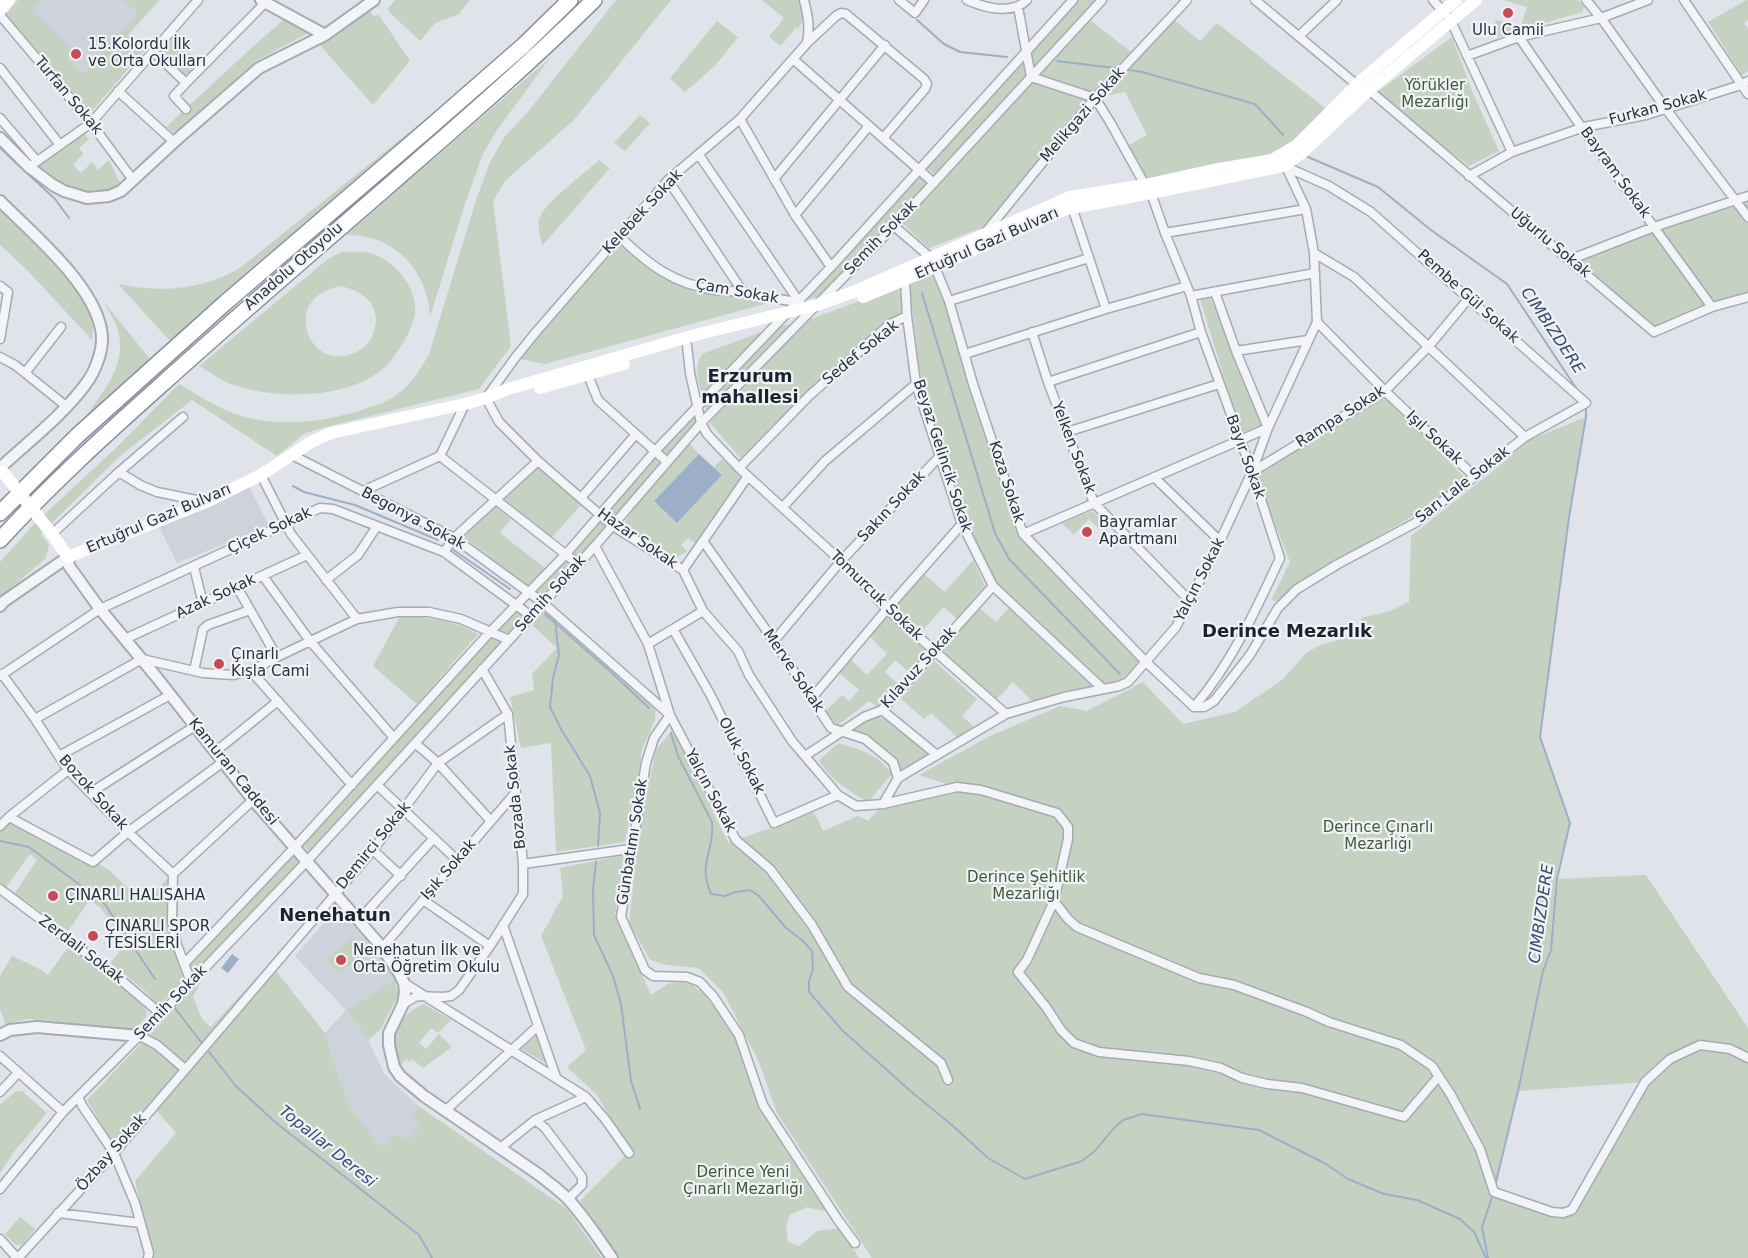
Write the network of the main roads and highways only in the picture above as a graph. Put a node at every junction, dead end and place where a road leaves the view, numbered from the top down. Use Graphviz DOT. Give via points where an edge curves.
graph roads {
  1 [pos="9,0"];
  2 [pos="570,0"];
  3 [pos="594,0"];
  4 [pos="1456,0"];
  5 [pos="1476,0"];
  6 [pos="0,12"];
  7 [pos="1446,16"];
  8 [pos="1148,189"];
  9 [pos="1071,202"];
  10 [pos="933,262"];
  11 [pos="803,308"];
  12 [pos="486,398"];
  13 [pos="1,470"];
  14 [pos="0,513"];
  15 [pos="0,540"];
  1 -- 6 [label="main road"];
  2 -- 14 [label="highway, Anadolu Otoyolu" via="524,45 209,317 78,435"];
  3 -- 15 [label="highway, Anadolu Otoyolu" via="535,58 94,445"];
  4 -- 7 [label="main road, Ertuğrul Gazi Bulvarı"];
  5 -- 7 [label="main road, Ertuğrul Gazi Bulvarı"];
  7 -- 8 [label="main road, Ertuğrul Gazi Bulvarı" via="1357,85 1296,146 1272,160"];
  7 -- 8 [label="main road, Ertuğrul Gazi Bulvarı" via="1303,152 1283,166"];
  8 -- 9 [label="main road, Ertuğrul Gazi Bulvarı"];
  9 -- 10 [label="main road, Ertuğrul Gazi Bulvarı"];
  9 -- 10 [label="main road, Ertuğrul Gazi Bulvarı" via="984,234"];
  10 -- 11 [label="main road, Ertuğrul Gazi Bulvarı"];
  10 -- 11 [label="main road, Ertuğrul Gazi Bulvarı" via="905,280 859,298"];
  11 -- 12 [label="main road, Ertuğrul Gazi Bulvarı" via="651,348"];
  11 -- 12 [label="main road, Ertuğrul Gazi Bulvarı" via="778,323 687,345 507,398"];
  12 -- 13 [label="main road, Ertuğrul Gazi Bulvarı, bridge" via="331,433 207,502 68,557"];
}
